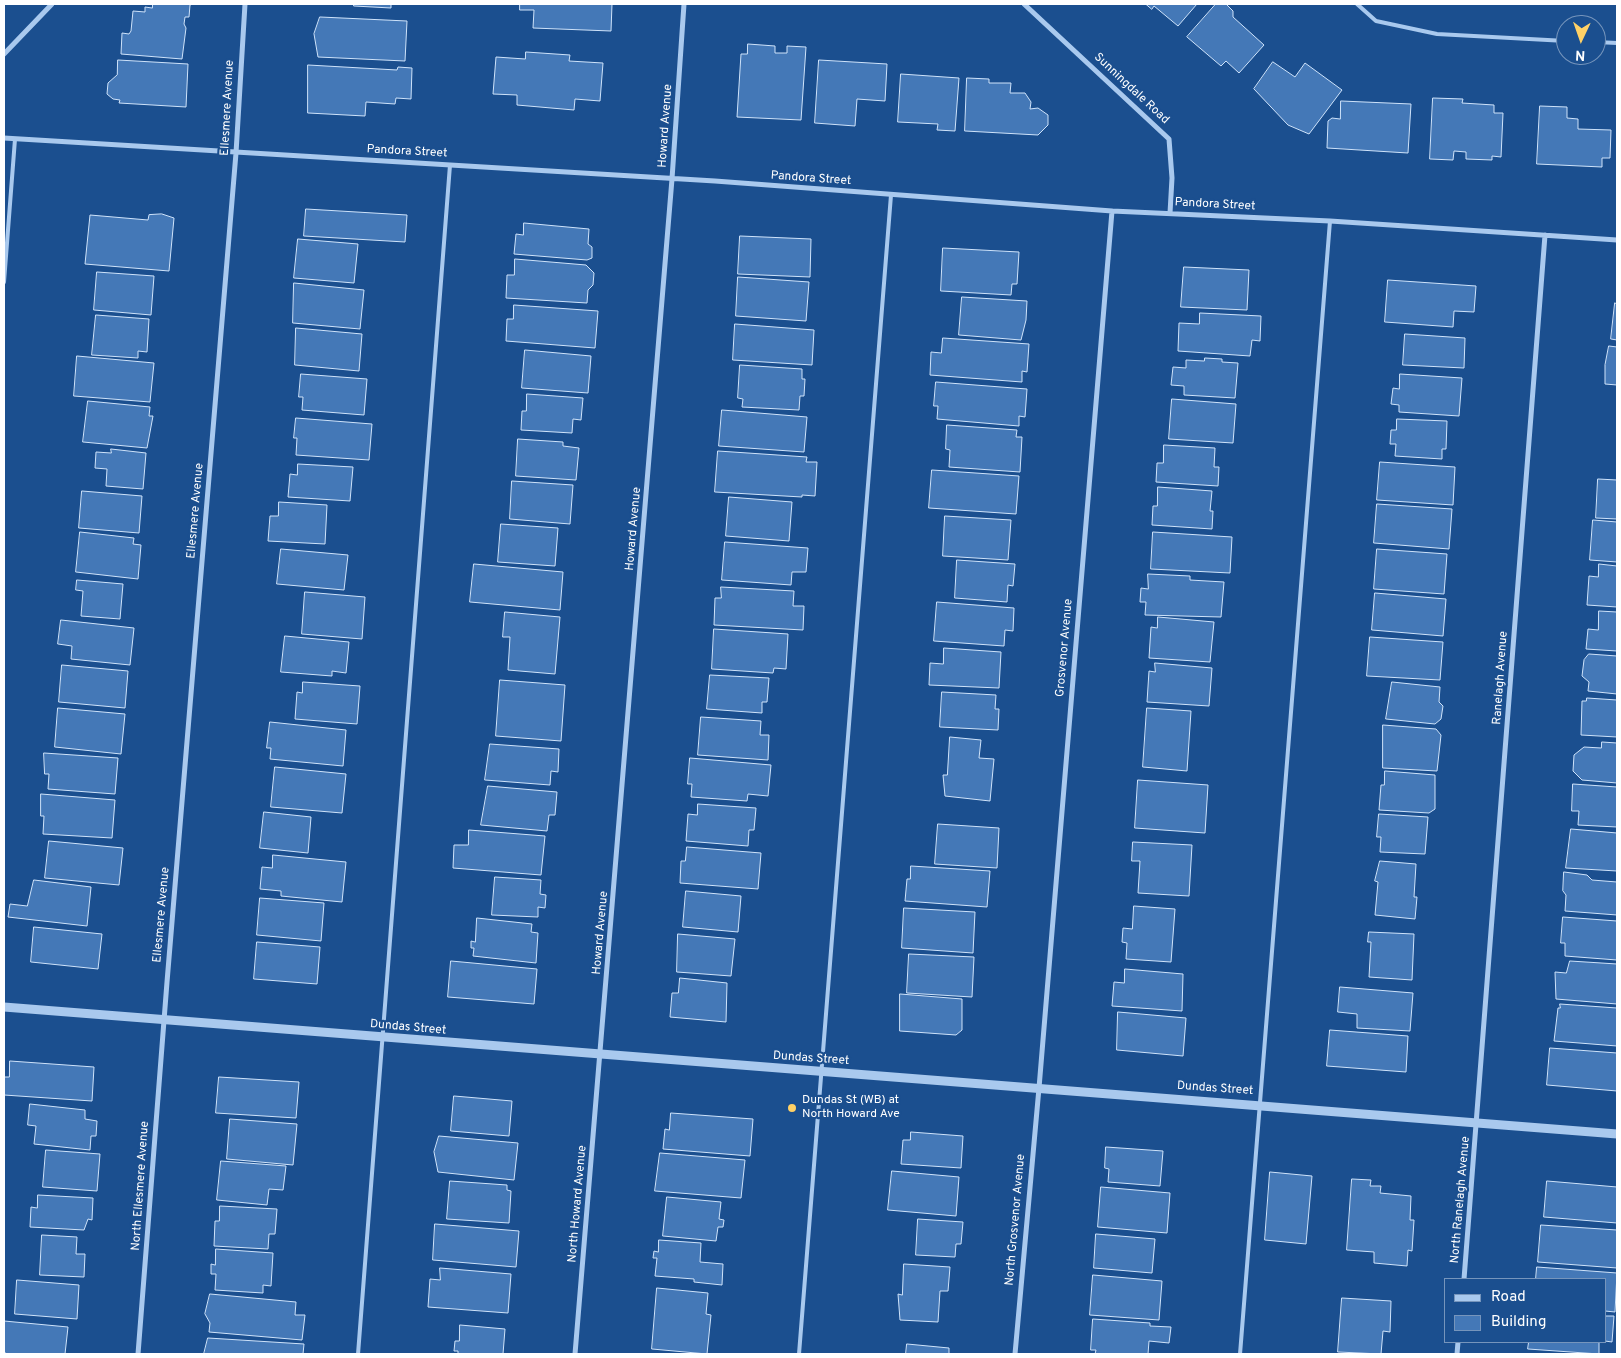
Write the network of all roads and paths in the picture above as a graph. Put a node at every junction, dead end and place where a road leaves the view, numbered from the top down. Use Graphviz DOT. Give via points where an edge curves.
graph roads {
  1 [pos="52,4"];
  2 [pos="244,4"];
  3 [pos="684,4"];
  4 [pos="1024,4"];
  5 [pos="1357,4"];
  6 [pos="1556,40"];
  7 [pos="4,54"];
  8 [pos="4,138"];
  9 [pos="14,139"];
  10 [pos="236,154"];
  11 [pos="450,165"];
  12 [pos="672,179"];
  13 [pos="891,195"];
  14 [pos="1112,210"];
  15 [pos="1170,213"];
  16 [pos="1330,221"];
  17 [pos="1546,235"];
  18 [pos="1617,240"];
  19 [pos="4,282"];
  20 [pos="4,1007"];
  21 [pos="164,1020"];
  22 [pos="382,1038"];
  23 [pos="600,1056"];
  24 [pos="821,1072"];
  25 [pos="1039,1088"];
  26 [pos="1261,1105"];
  27 [pos="1478,1123"];
  28 [pos="1617,1134"];
  29 [pos="1464,1278"];
  30 [pos="138,1354"];
  31 [pos="358,1354"];
  32 [pos="575,1354"];
  33 [pos="799,1354"];
  34 [pos="1014,1354"];
  35 [pos="1240,1354"];
  1 -- 7 [label="street"];
  2 -- 10 [label="street, Ellesmere Avenue"];
  3 -- 12 [label="street, Howard Avenue"];
  4 -- 15 [label="street, Sunningdale Road" via="1169,139"];
  5 -- 6 [label="lane" via="1376,21 1437,34"];
  8 -- 9 [label="street, Pandora Street"];
  9 -- 10 [label="street, Pandora Street"];
  9 -- 19 [label="lane"];
  10 -- 11 [label="street, Pandora Street"];
  10 -- 21 [label="street, Ellesmere Avenue"];
  11 -- 12 [label="street, Pandora Street"];
  11 -- 22 [label="lane"];
  12 -- 13 [label="street, Pandora Street"];
  12 -- 23 [label="street, Howard Avenue"];
  13 -- 14 [label="street, Pandora Street"];
  13 -- 24 [label="lane"];
  14 -- 15 [label="street, Pandora Street"];
  14 -- 25 [label="street, Grosvenor Avenue"];
  15 -- 16 [label="street, Pandora Street"];
  16 -- 17 [label="street, Pandora Street"];
  16 -- 26 [label="lane"];
  17 -- 18 [label="street, Pandora Street"];
  17 -- 27 [label="street, Ranelagh Avenue"];
  20 -- 21 [label="street, Dundas Street"];
  21 -- 22 [label="street, Dundas Street"];
  21 -- 30 [label="street, North Ellesmere Avenue"];
  22 -- 23 [label="street, Dundas Street"];
  22 -- 31 [label="lane"];
  23 -- 24 [label="street, Dundas Street"];
  23 -- 32 [label="street, North Howard Avenue"];
  24 -- 25 [label="street, Dundas Street"];
  24 -- 33 [label="lane"];
  25 -- 26 [label="street, Dundas Street"];
  25 -- 34 [label="street, North Grosvenor Avenue"];
  26 -- 27 [label="street, Dundas Street"];
  26 -- 35 [label="lane"];
  27 -- 28 [label="street, Dundas Street"];
  27 -- 29 [label="street, North Ranelagh Avenue"];
}
